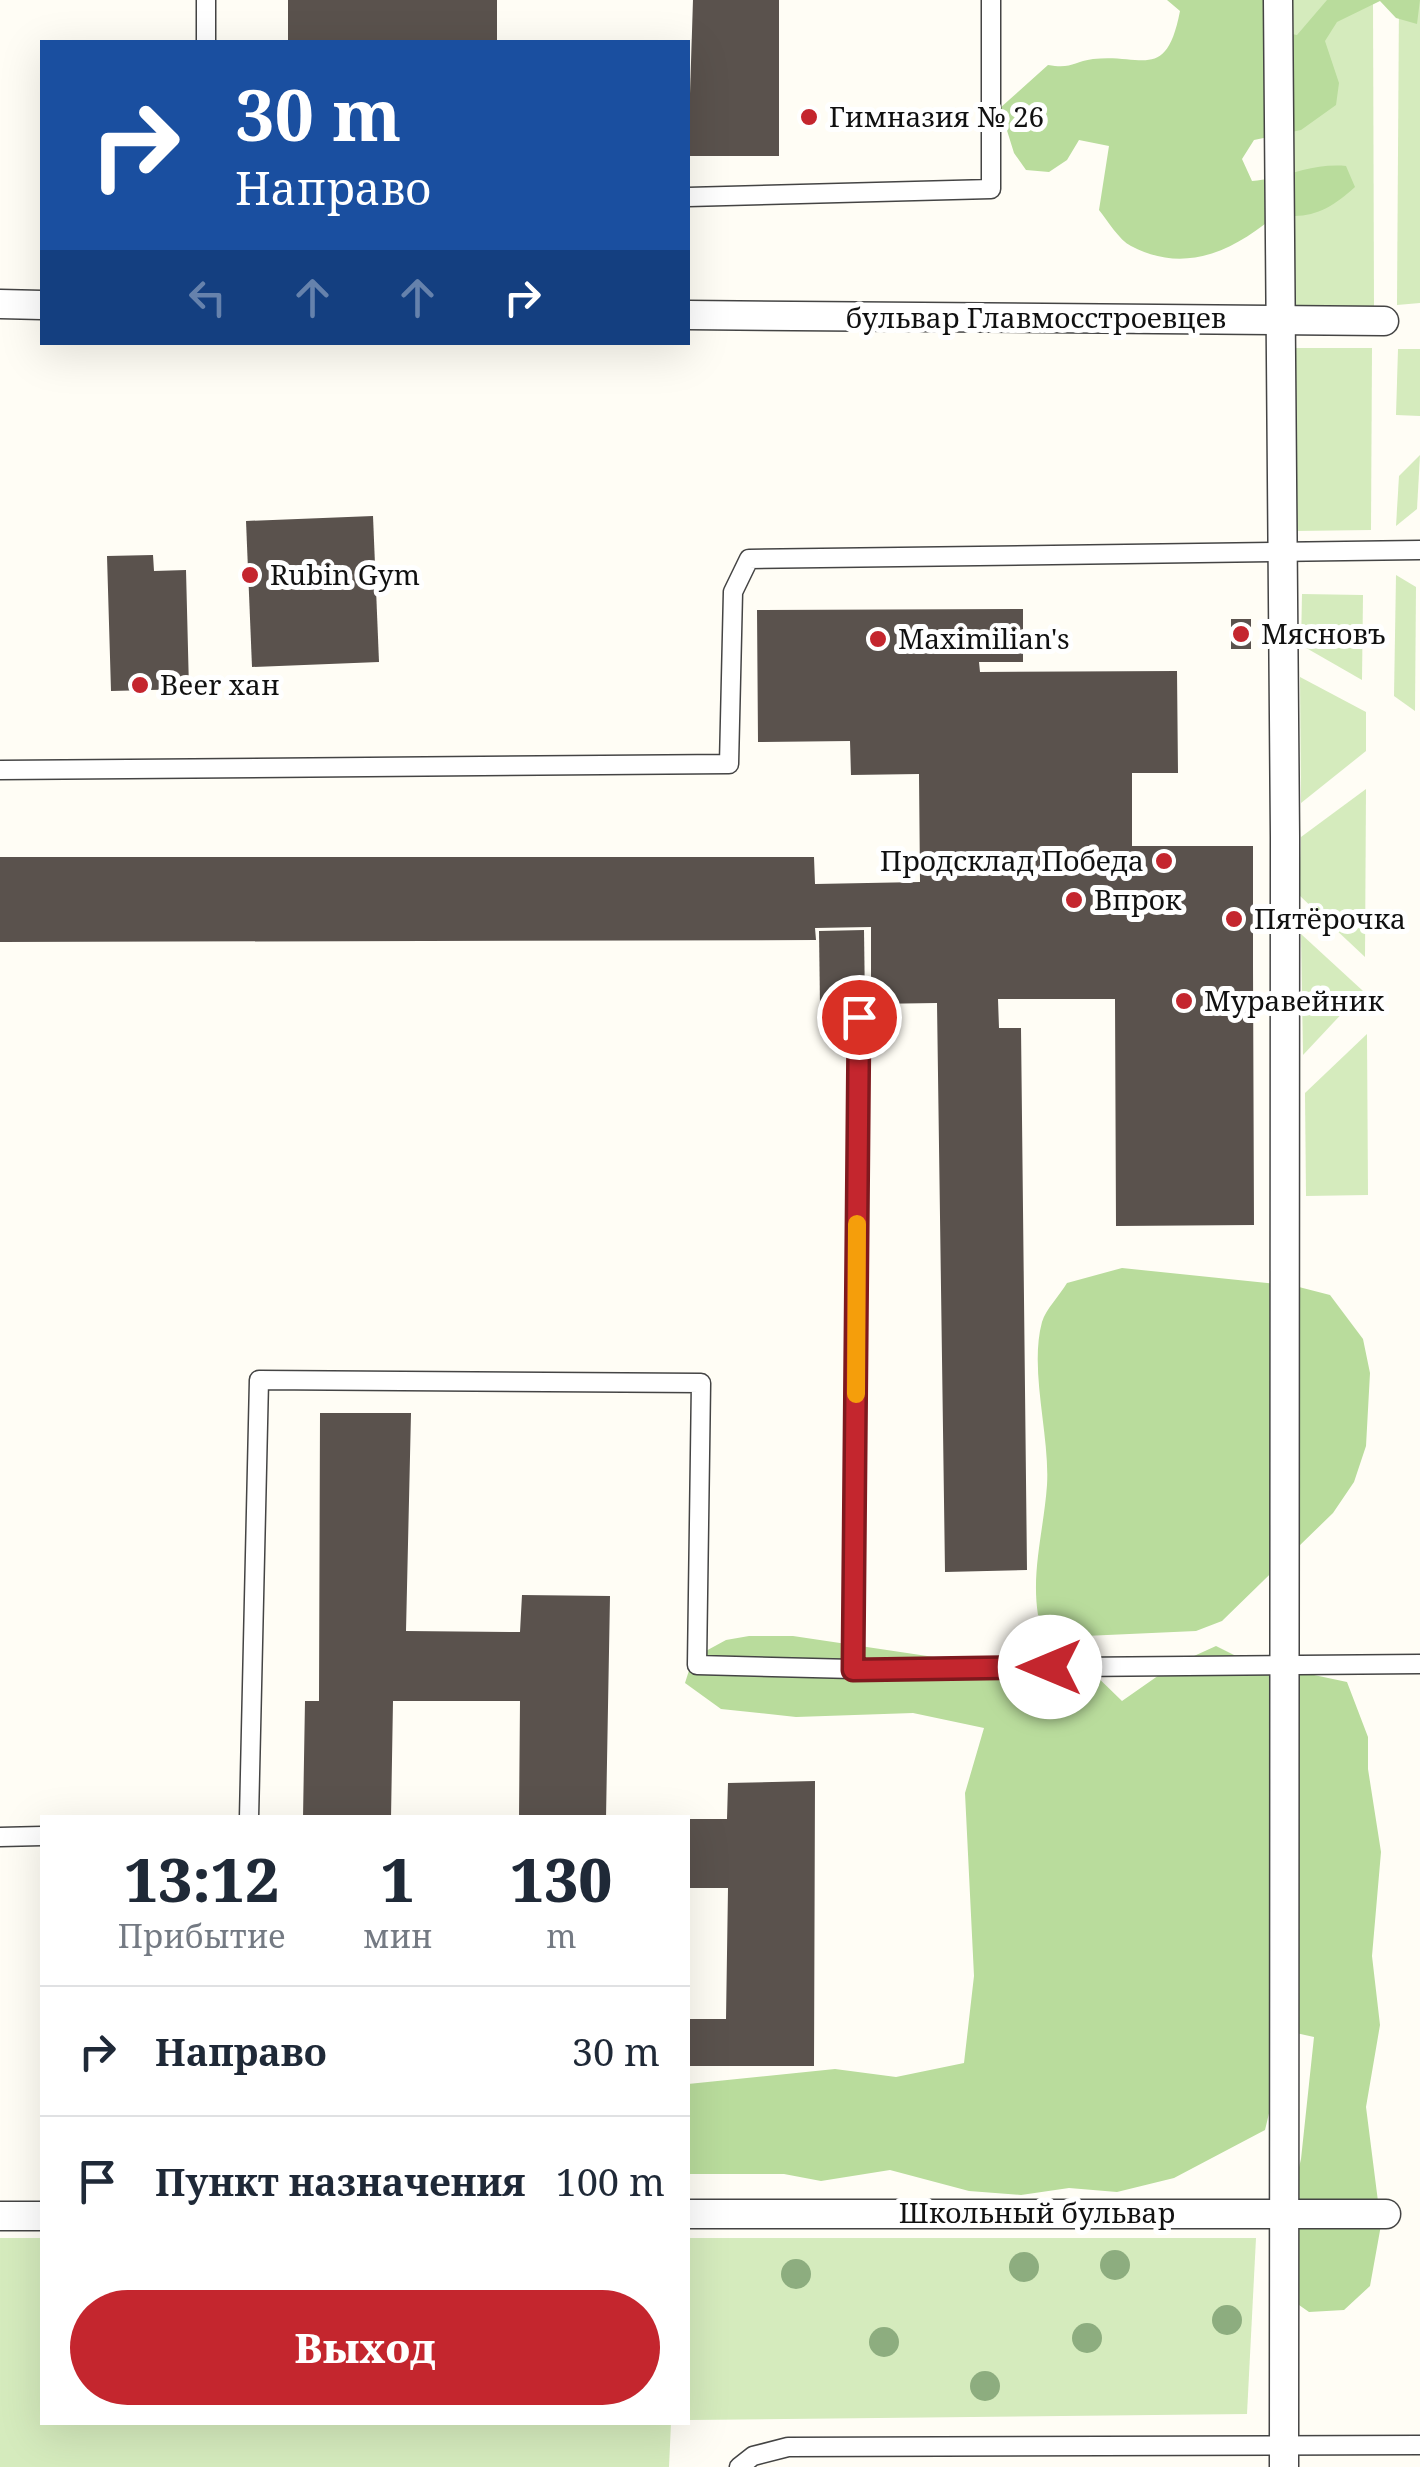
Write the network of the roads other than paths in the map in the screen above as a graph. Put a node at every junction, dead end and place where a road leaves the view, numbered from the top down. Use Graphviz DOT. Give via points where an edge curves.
graph roads {
  1 [pos="206,0"];
  2 [pos="991,0"];
  3 [pos="1278,0"];
  4 [pos="206,40"];
  5 [pos="690,197"];
  6 [pos="0,304"];
  7 [pos="40,305"];
  8 [pos="690,316"];
  9 [pos="1280,317"];
  10 [pos="1384,321"];
  11 [pos="1420,550"];
  12 [pos="1281,552"];
  13 [pos="0,770"];
  14 [pos="859,1017"];
  15 [pos="1420,1664"];
  16 [pos="1284,1665"];
  17 [pos="853,1670"];
  18 [pos="248,1815"];
  19 [pos="40,1836"];
  20 [pos="0,1837"];
  21 [pos="690,2214"];
  22 [pos="1284,2214"];
  23 [pos="1386,2214"];
  24 [pos="0,2216"];
  25 [pos="40,2216"];
  26 [pos="1420,2445"];
  27 [pos="1284,2457"];
  28 [pos="739,2467"];
  1 -- 4 [label="lane"];
  2 -- 5 [label="lane" via="991,189"];
  3 -- 9 [label="street"];
  6 -- 7 [label="street"];
  8 -- 9 [label="street, бульвар Главмосстроевцев"];
  9 -- 10 [label="street, бульвар Главмосстроевцев"];
  9 -- 12 [label="street"];
  11 -- 12 [label="lane"];
  12 -- 13 [label="lane" via="749,560 733,592 728,764"];
  12 -- 16 [label="street"];
  14 -- 17 [label="lane"];
  15 -- 16 [label="lane"];
  16 -- 17 [label="lane"];
  16 -- 22 [label="street"];
  17 -- 18 [label="lane" via="697,1665 701,1383 259,1380"];
  19 -- 20 [label="lane"];
  21 -- 22 [label="street, Школьный бульвар"];
  22 -- 23 [label="street, Школьный бульвар"];
  22 -- 27 [label="street"];
  24 -- 25 [label="street"];
  26 -- 27 [label="lane"];
  27 -- 28 [label="lane" via="788,2447"];
}
